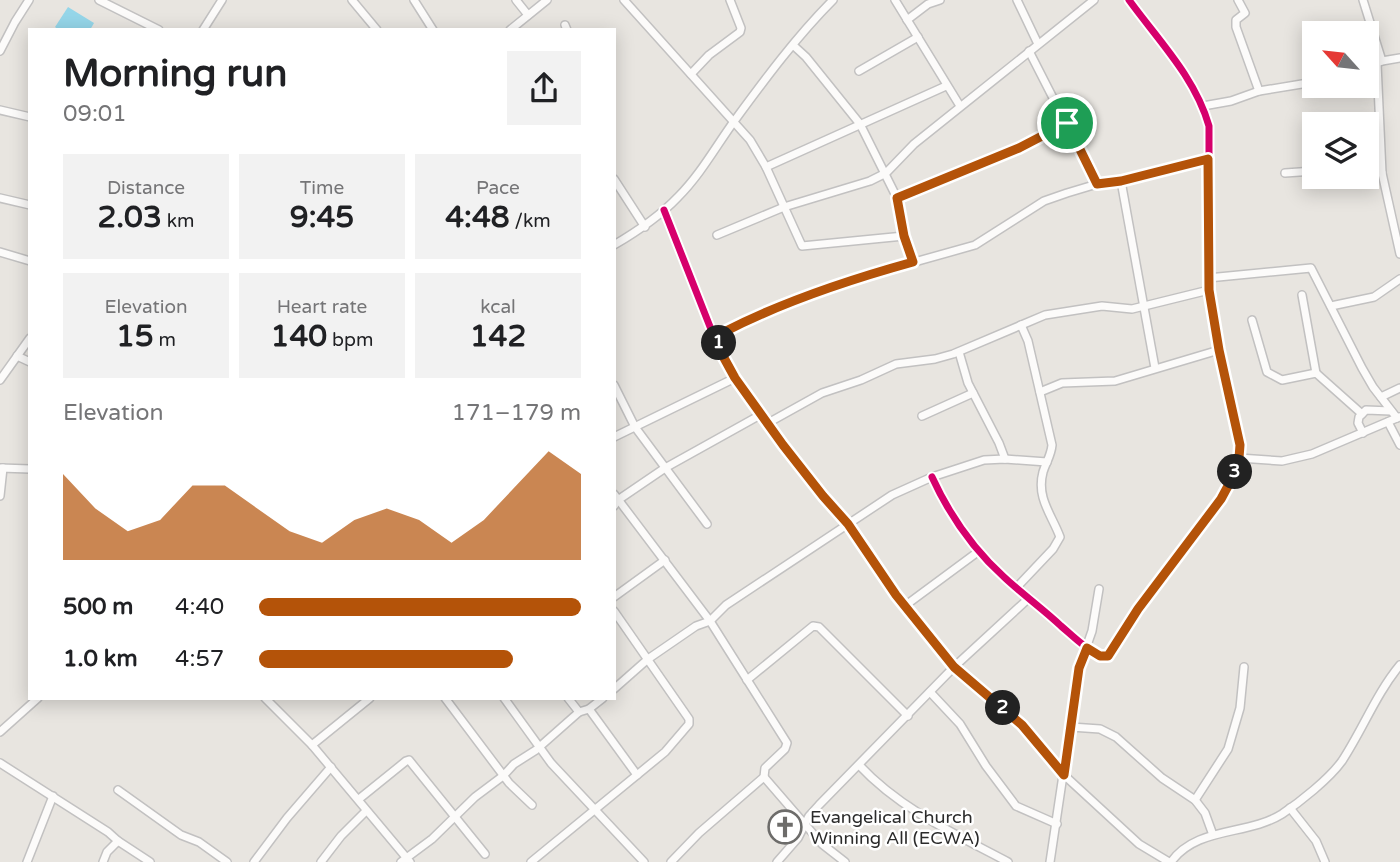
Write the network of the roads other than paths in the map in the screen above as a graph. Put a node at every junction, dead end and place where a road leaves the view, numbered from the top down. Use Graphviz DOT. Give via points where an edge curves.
graph roads {
  1 [pos="29,0"];
  2 [pos="99,0"];
  3 [pos="222,0"];
  4 [pos="352,0"];
  5 [pos="414,0"];
  6 [pos="516,0"];
  7 [pos="547,0"];
  8 [pos="624,0"];
  9 [pos="730,0"];
  10 [pos="833,0"];
  11 [pos="895,0"];
  12 [pos="940,0"];
  13 [pos="1017,0"];
  14 [pos="1094,0"];
  15 [pos="1129,0"];
  16 [pos="1238,0"];
  17 [pos="1363,0"];
  18 [pos="528,15"];
  19 [pos="907,20"];
  20 [pos="1368,21"];
  21 [pos="155,28"];
  22 [pos="204,28"];
  23 [pos="375,28"];
  24 [pos="432,28"];
  25 [pos="512,28"];
  26 [pos="918,37"];
  27 [pos="1038,44"];
  28 [pos="794,46"];
  29 [pos="0,51"];
  30 [pos="1029,51"];
  31 [pos="1400,58"];
  32 [pos="1379,62"];
  33 [pos="859,71"];
  34 [pos="691,74"];
  35 [pos="1302,84"];
  36 [pos="946,86"];
  37 [pos="1259,91"];
  38 [pos="960,106"];
  39 [pos="1203,106"];
  40 [pos="0,110"];
  41 [pos="28,117"];
  42 [pos="734,122"];
  43 [pos="1067,123"];
  44 [pos="860,124"];
  45 [pos="1208,159"];
  46 [pos="766,167"];
  47 [pos="1302,172"];
  48 [pos="1379,172"];
  49 [pos="886,173"];
  50 [pos="1285,173"];
  51 [pos="1382,173"];
  52 [pos="1121,181"];
  53 [pos="616,182"];
  54 [pos="1097,184"];
  55 [pos="0,198"];
  56 [pos="897,198"];
  57 [pos="28,205"];
  58 [pos="784,207"];
  59 [pos="664,210"];
  60 [pos="645,227"];
  61 [pos="717,235"];
  62 [pos="904,236"];
  63 [pos="616,244"];
  64 [pos="0,252"];
  65 [pos="1400,254"];
  66 [pos="28,260"];
  67 [pos="913,262"];
  68 [pos="1208,278"];
  69 [pos="1400,279"];
  70 [pos="1209,290"];
  71 [pos="1302,295"];
  72 [pos="1146,306"];
  73 [pos="1331,306"];
  74 [pos="1252,320"];
  75 [pos="1021,325"];
  76 [pos="28,341"];
  77 [pos="718,347"];
  78 [pos="1219,350"];
  79 [pos="959,352"];
  80 [pos="17,356"];
  81 [pos="28,361"];
  82 [pos="1155,368"];
  83 [pos="1316,373"];
  84 [pos="735,378"];
  85 [pos="0,380"];
  86 [pos="1400,388"];
  87 [pos="616,389"];
  88 [pos="1040,392"];
  89 [pos="973,393"];
  90 [pos="1381,397"];
  91 [pos="1391,411"];
  92 [pos="762,414"];
  93 [pos="1362,414"];
  94 [pos="922,416"];
  95 [pos="1398,418"];
  96 [pos="1388,422"];
  97 [pos="768,423"];
  98 [pos="635,427"];
  99 [pos="1363,433"];
  100 [pos="616,436"];
  101 [pos="1399,445"];
  102 [pos="1239,458"];
  103 [pos="1005,459"];
  104 [pos="1047,463"];
  105 [pos="1,468"];
  106 [pos="665,468"];
  107 [pos="28,469"];
  108 [pos="932,477"];
  109 [pos="0,496"];
  110 [pos="616,499"];
  111 [pos="616,501"];
  112 [pos="707,524"];
  113 [pos="848,524"];
  114 [pos="979,551"];
  115 [pos="664,560"];
  116 [pos="1016,587"];
  117 [pos="1099,589"];
  118 [pos="616,596"];
  119 [pos="1029,598"];
  120 [pos="906,605"];
  121 [pos="616,614"];
  122 [pos="710,621"];
  123 [pos="1087,648"];
  124 [pos="648,659"];
  125 [pos="954,666"];
  126 [pos="1400,666"];
  127 [pos="1244,667"];
  128 [pos="747,680"];
  129 [pos="616,687"];
  130 [pos="930,692"];
  131 [pos="36,700"];
  132 [pos="267,700"];
  133 [pos="368,700"];
  134 [pos="447,700"];
  135 [pos="505,700"];
  136 [pos="570,700"];
  137 [pos="601,700"];
  138 [pos="590,709"];
  139 [pos="579,712"];
  140 [pos="908,716"];
  141 [pos="1071,727"];
  142 [pos="0,732"];
  143 [pos="312,745"];
  144 [pos="539,747"];
  145 [pos="0,763"];
  146 [pos="859,765"];
  147 [pos="331,767"];
  148 [pos="636,775"];
  149 [pos="1064,775"];
  150 [pos="503,776"];
  151 [pos="764,777"];
  152 [pos="118,790"];
  153 [pos="53,796"];
  154 [pos="359,799"];
  155 [pos="1195,800"];
  156 [pos="532,805"];
  157 [pos="595,808"];
  158 [pos="1290,808"];
  159 [pos="366,811"];
  160 [pos="455,818"];
  161 [pos="1057,824"];
  162 [pos="805,826"];
  163 [pos="1213,835"];
  164 [pos="118,841"];
  165 [pos="485,854"];
  166 [pos="406,861"];
  167 [pos="27,862"];
  168 [pos="103,862"];
  169 [pos="149,862"];
  170 [pos="227,862"];
  171 [pos="254,862"];
  172 [pos="321,862"];
  173 [pos="531,862"];
  174 [pos="644,862"];
  175 [pos="671,862"];
  176 [pos="777,862"];
  177 [pos="845,862"];
  178 [pos="1008,862"];
  179 [pos="1050,862"];
  180 [pos="1170,862"];
  181 [pos="1325,862"];
  1 -- 29 [label="street"];
  2 -- 21 [label="street"];
  3 -- 22 [label="street"];
  4 -- 23 [label="street"];
  5 -- 24 [label="street"];
  6 -- 18 [label="street"];
  7 -- 18 [label="street"];
  8 -- 34 [label="street"];
  9 -- 34 [label="street" via="740,32"];
  10 -- 28 [label="street"];
  11 -- 19 [label="street"];
  12 -- 19 [label="street"];
  13 -- 27 [label="street"];
  14 -- 27 [label="street"];
  15 -- 39 [label="street" via="1184,71"];
  16 -- 37 [label="street" via="1245,13 1236,20 1236,27"];
  17 -- 20 [label="street"];
  18 -- 25 [label="street"];
  19 -- 26 [label="street"];
  26 -- 33 [label="street"];
  26 -- 36 [label="street"];
  27 -- 30 [label="street"];
  28 -- 42 [label="street"];
  28 -- 44 [label="street"];
  30 -- 38 [label="street"];
  30 -- 43 [label="street"];
  31 -- 32 [label="street"];
  32 -- 51 [label="street"];
  34 -- 42 [label="street"];
  35 -- 37 [label="street"];
  36 -- 38 [label="street"];
  36 -- 44 [label="street"];
  37 -- 39 [label="street"];
  38 -- 49 [label="street"];
  39 -- 45 [label="street" via="1210,142"];
  40 -- 41 [label="street"];
  42 -- 46 [label="street"];
  42 -- 59 [label="street" via="705,167"];
  43 -- 54 [label="street"];
  43 -- 56 [label="street"];
  44 -- 46 [label="street"];
  44 -- 49 [label="street"];
  45 -- 52 [label="street"];
  45 -- 68 [label="street"];
  46 -- 58 [label="street"];
  47 -- 50 [label="street"];
  48 -- 51 [label="street"];
  49 -- 56 [label="street"];
  49 -- 58 [label="street"];
  51 -- 65 [label="street"];
  52 -- 54 [label="street"];
  52 -- 72 [label="street"];
  53 -- 60 [label="street"];
  54 -- 67 [label="street" via="1044,201 975,245"];
  55 -- 57 [label="street"];
  56 -- 62 [label="street"];
  58 -- 61 [label="street"];
  58 -- 62 [label="street" via="803,247"];
  59 -- 60 [label="street"];
  59 -- 77 [label="street"];
  60 -- 63 [label="street"];
  62 -- 67 [label="street"];
  64 -- 66 [label="street"];
  67 -- 77 [label="street" via="778,306 724,332"];
  68 -- 70 [label="street"];
  68 -- 73 [label="street" via="1308,267"];
  69 -- 73 [label="street" via="1374,298"];
  70 -- 72 [label="street"];
  70 -- 78 [label="street"];
  71 -- 83 [label="street"];
  72 -- 75 [label="street" via="1080,308"];
  72 -- 82 [label="street"];
  73 -- 90 [label="street"];
  74 -- 83 [label="street" via="1267,372 1282,380"];
  75 -- 79 [label="street"];
  75 -- 88 [label="street"];
  76 -- 80 [label="street"];
  77 -- 84 [label="street"];
  78 -- 82 [label="street"];
  78 -- 102 [label="street"];
  79 -- 89 [label="street"];
  79 -- 97 [label="street" via="895,364 822,393"];
  80 -- 81 [label="street"];
  80 -- 85 [label="street"];
  82 -- 88 [label="street" via="1115,381 1062,383"];
  83 -- 93 [label="street"];
  84 -- 92 [label="street"];
  84 -- 98 [label="street"];
  86 -- 90 [label="street"];
  87 -- 98 [label="street"];
  88 -- 104 [label="street" via="1052,445"];
  89 -- 94 [label="street"];
  89 -- 103 [label="street"];
  90 -- 91 [label="street"];
  91 -- 93 [label="street" via="1366,410"];
  91 -- 95 [label="street"];
  92 -- 97 [label="street"];
  92 -- 106 [label="street"];
  93 -- 99 [label="street" via="1358,423"];
  95 -- 96 [label="street"];
  96 -- 99 [label="street"];
  96 -- 101 [label="street"];
  97 -- 113 [label="street"];
  98 -- 100 [label="street"];
  98 -- 106 [label="street"];
  99 -- 102 [label="street" via="1282,461"];
  102 -- 123 [label="street" via="1221,499 1108,656"];
  103 -- 104 [label="street"];
  103 -- 108 [label="street" via="984,460"];
  104 -- 116 [label="street" via="1042,495 1060,537"];
  105 -- 107 [label="street"];
  105 -- 109 [label="street"];
  106 -- 110 [label="street"];
  106 -- 112 [label="street"];
  108 -- 113 [label="street" via="892,495"];
  108 -- 114 [label="street"];
  111 -- 115 [label="street"];
  113 -- 120 [label="street"];
  113 -- 122 [label="street" via="726,605"];
  114 -- 116 [label="street"];
  114 -- 120 [label="street"];
  115 -- 118 [label="street"];
  115 -- 122 [label="street"];
  116 -- 119 [label="street"];
  117 -- 123 [label="street"];
  119 -- 123 [label="street"];
  119 -- 125 [label="street"];
  120 -- 125 [label="street"];
  121 -- 124 [label="street"];
  122 -- 124 [label="street"];
  122 -- 128 [label="street"];
  123 -- 141 [label="street" via="1079,668"];
  124 -- 129 [label="street"];
  124 -- 148 [label="street" via="689,724 665,752"];
  125 -- 130 [label="street"];
  125 -- 149 [label="street" via="1022,725"];
  126 -- 158 [label="street" via="1378,694 1341,761"];
  127 -- 155 [label="street" via="1240,708 1226,754"];
  128 -- 140 [label="street" via="813,626 819,626"];
  128 -- 151 [label="street" via="787,743 768,763"];
  130 -- 140 [label="street"];
  130 -- 161 [label="street" via="960,724 1016,806"];
  131 -- 142 [label="street"];
  132 -- 143 [label="street"];
  133 -- 143 [label="street"];
  134 -- 150 [label="street"];
  135 -- 144 [label="street"];
  136 -- 139 [label="street"];
  137 -- 138 [label="street"];
  138 -- 139 [label="street"];
  138 -- 148 [label="street"];
  139 -- 144 [label="street"];
  140 -- 146 [label="street"];
  141 -- 149 [label="street"];
  141 -- 155 [label="street" via="1107,731"];
  143 -- 147 [label="street"];
  144 -- 150 [label="street"];
  144 -- 157 [label="street"];
  145 -- 153 [label="street"];
  146 -- 162 [label="street" via="809,816"];
  146 -- 178 [label="street" via="904,804"];
  147 -- 154 [label="street"];
  147 -- 171 [label="street"];
  148 -- 157 [label="street"];
  149 -- 161 [label="street"];
  149 -- 180 [label="street" via="1139,844"];
  150 -- 156 [label="street"];
  150 -- 160 [label="street"];
  151 -- 162 [label="street"];
  151 -- 175 [label="street"];
  152 -- 170 [label="street"];
  153 -- 164 [label="street"];
  153 -- 167 [label="street"];
  154 -- 159 [label="street"];
  154 -- 160 [label="street" via="409,760"];
  155 -- 163 [label="street"];
  157 -- 173 [label="street"];
  157 -- 174 [label="street"];
  158 -- 163 [label="street" via="1252,827"];
  158 -- 181 [label="street" via="1316,841"];
  159 -- 166 [label="street"];
  159 -- 172 [label="street"];
  160 -- 165 [label="street"];
  160 -- 166 [label="street"];
  161 -- 179 [label="street"];
  162 -- 176 [label="street"];
  162 -- 177 [label="street"];
  163 -- 180 [label="street"];
  164 -- 168 [label="street"];
  164 -- 169 [label="street"];
}
